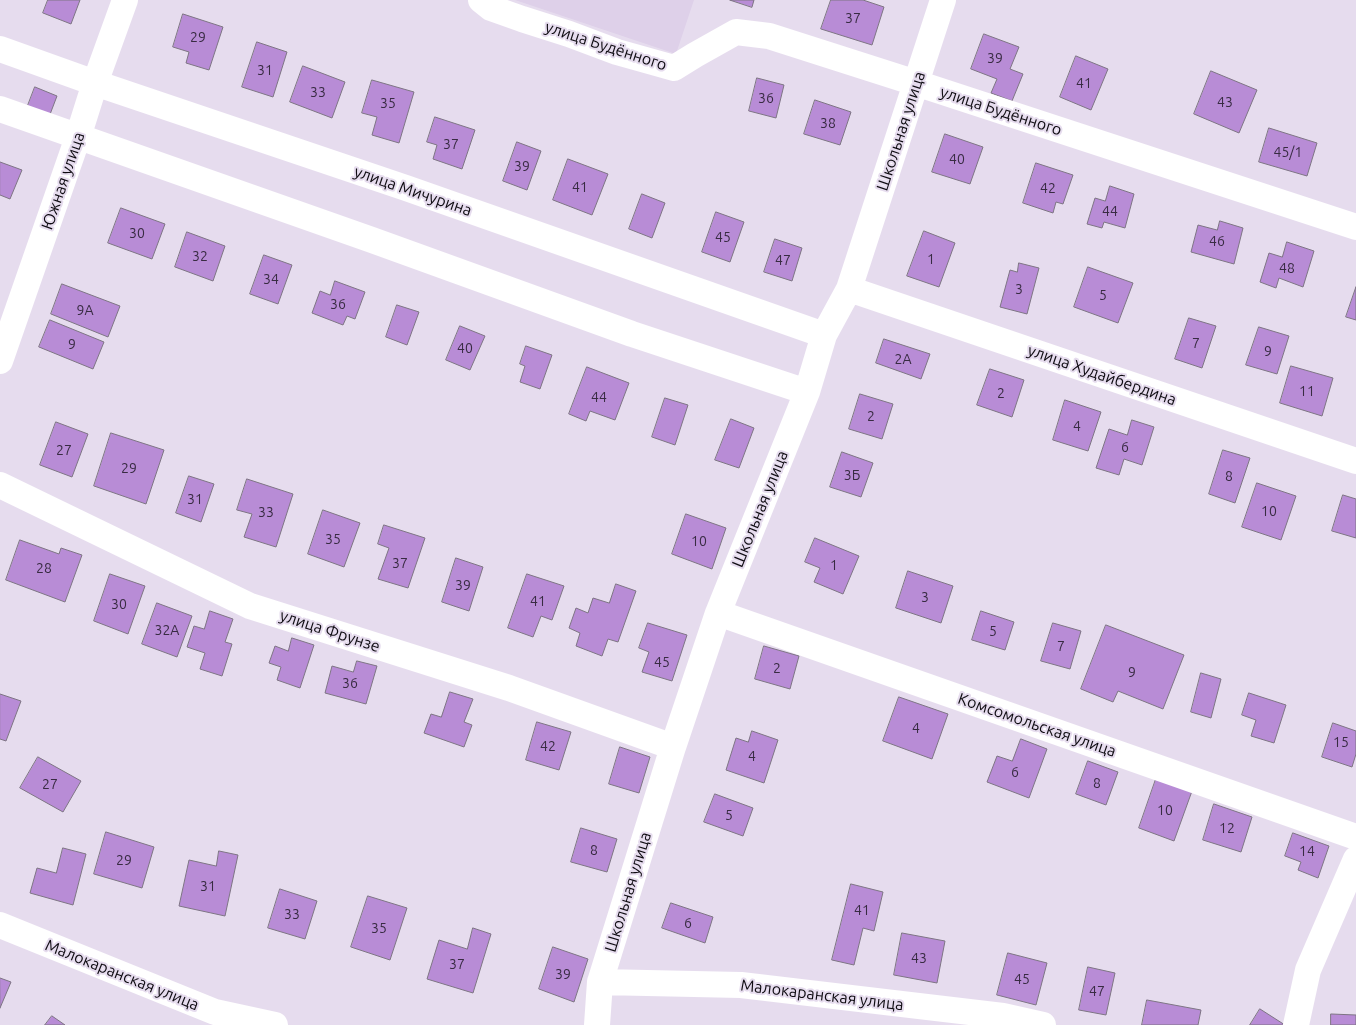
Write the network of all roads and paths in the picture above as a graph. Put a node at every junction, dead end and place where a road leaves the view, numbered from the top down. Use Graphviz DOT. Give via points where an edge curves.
graph roads {
  1 [pos="125,0"];
  2 [pos="481,0"];
  3 [pos="943,0"];
  4 [pos="0,49"];
  5 [pos="916,83"];
  6 [pos="94,84"];
  7 [pos="0,110"];
  8 [pos="78,137"];
  9 [pos="1356,227"];
  10 [pos="849,289"];
  11 [pos="824,335"];
  12 [pos="0,361"];
  13 [pos="807,392"];
  14 [pos="1356,461"];
  15 [pos="0,485"];
  16 [pos="718,612"];
  17 [pos="673,747"];
  18 [pos="1356,837"];
  19 [pos="1356,859"];
  20 [pos="0,926"];
  21 [pos="600,982"];
  22 [pos="209,1019"];
  23 [pos="275,1025"];
  24 [pos="596,1025"];
  25 [pos="1043,1025"];
  26 [pos="1296,1025"];
  1 -- 6 [label="street, Южная улица"];
  2 -- 5 [label="street, улица Будённого" via="491,8 522,20 674,68 736,32 769,36"];
  3 -- 5 [label="street, Школьная улица"];
  4 -- 6 [label="street, улица Мичурина"];
  5 -- 9 [label="street, улица Будённого"];
  5 -- 10 [label="street, Школьная улица"];
  6 -- 8 [label="street, Южная улица"];
  6 -- 11 [label="street, улица Мичурина" via="397,185"];
  7 -- 8 [label="street"];
  8 -- 12 [label="street, Южная улица"];
  8 -- 13 [label="street" via="632,334"];
  10 -- 11 [label="street, Школьная улица"];
  10 -- 14 [label="street, улица Худайбердина"];
  11 -- 13 [label="street, Школьная улица"];
  13 -- 16 [label="street, Школьная улица"];
  15 -- 17 [label="street, улица Фрунзе" via="250,606 509,688"];
  16 -- 17 [label="street, Школьная улица"];
  16 -- 18 [label="street, Комсомольская улица"];
  17 -- 21 [label="street, Школьная улица"];
  19 -- 26 [label="street" via="1308,970"];
  20 -- 22 [label="street, Малокаранская улица"];
  21 -- 24 [label="street, Школьная улица"];
  21 -- 25 [label="street, Малокаранская улица" via="741,985 1003,1016"];
  22 -- 23 [label="street, Малокаранская улица"];
}
